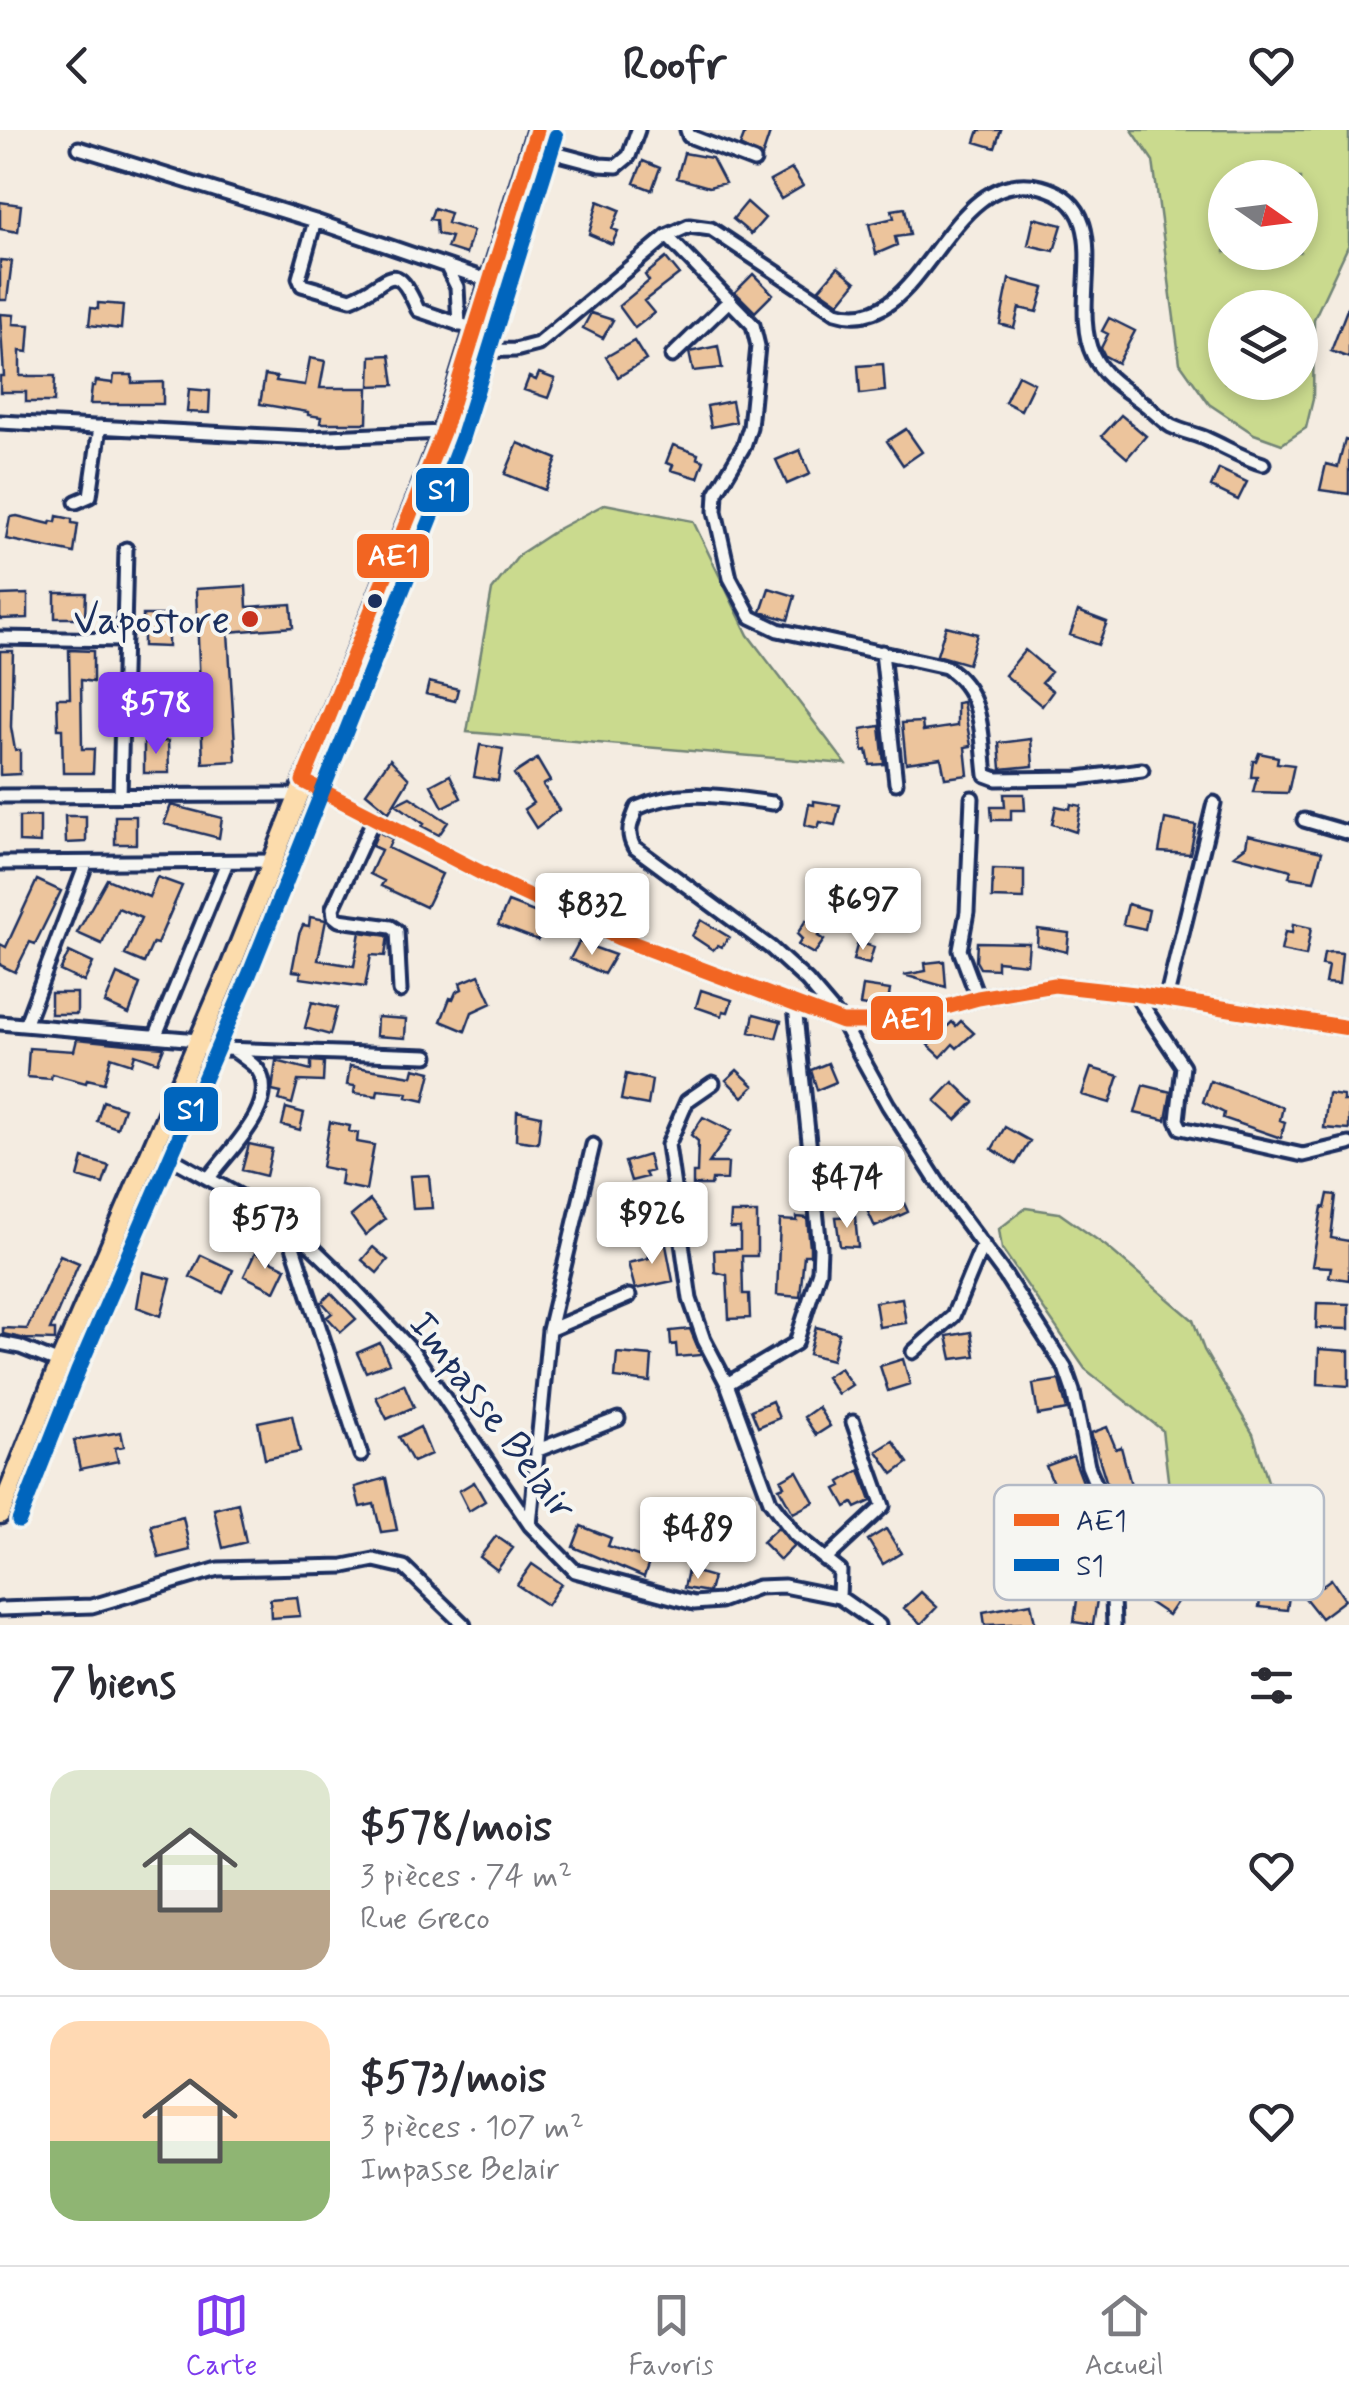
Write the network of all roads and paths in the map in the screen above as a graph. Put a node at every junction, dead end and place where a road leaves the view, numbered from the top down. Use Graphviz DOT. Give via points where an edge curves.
graph roads {
  1 [pos="638,130"];
  2 [pos="687,130"];
  3 [pos="534,138"];
  4 [pos="79,148"];
  5 [pos="754,161"];
  6 [pos="315,222"];
  7 [pos="668,236"];
  8 [pos="446,266"];
  9 [pos="490,282"];
  10 [pos="730,300"];
  11 [pos="467,327"];
  12 [pos="468,351"];
  13 [pos="672,356"];
  14 [pos="0,422"];
  15 [pos="100,427"];
  16 [pos="443,432"];
  17 [pos="1263,464"];
  18 [pos="76,502"];
  19 [pos="126,549"];
  20 [pos="0,638"];
  21 [pos="124,640"];
  22 [pos="882,652"];
  23 [pos="1142,770"];
  24 [pos="896,784"];
  25 [pos="300,788"];
  26 [pos="0,796"];
  27 [pos="120,796"];
  28 [pos="972,798"];
  29 [pos="773,803"];
  30 [pos="1214,803"];
  31 [pos="375,816"];
  32 [pos="1304,820"];
  33 [pos="1349,833"];
  34 [pos="227,862"];
  35 [pos="272,862"];
  36 [pos="0,863"];
  37 [pos="86,864"];
  38 [pos="400,990"];
  39 [pos="1136,994"];
  40 [pos="978,998"];
  41 [pos="1166,1000"];
  42 [pos="795,1006"];
  43 [pos="0,1022"];
  44 [pos="842,1022"];
  45 [pos="26,1023"];
  46 [pos="1349,1028"];
  47 [pos="156,1035"];
  48 [pos="196,1044"];
  49 [pos="234,1050"];
  50 [pos="427,1056"];
  51 [pos="713,1083"];
  52 [pos="1349,1144"];
  53 [pos="592,1145"];
  54 [pos="151,1147"];
  55 [pos="209,1178"];
  56 [pos="285,1221"];
  57 [pos="982,1244"];
  58 [pos="629,1296"];
  59 [pos="549,1330"];
  60 [pos="0,1342"];
  61 [pos="913,1352"];
  62 [pos="60,1363"];
  63 [pos="727,1384"];
  64 [pos="618,1420"];
  65 [pos="853,1422"];
  66 [pos="538,1450"];
  67 [pos="360,1456"];
  68 [pos="1096,1485"];
  69 [pos="1,1508"];
  70 [pos="530,1525"];
  71 [pos="825,1560"];
  72 [pos="839,1597"];
  73 [pos="1113,1600"];
  74 [pos="0,1609"];
  75 [pos="464,1625"];
  76 [pos="878,1625"];
  77 [pos="1114,1625"];
  1 -- 3 [label="street" via="629,156 617,166"];
  2 -- 5 [label="street"];
  3 -- 9 [label="main road"];
  4 -- 6 [label="street"];
  6 -- 8 [label="street"];
  6 -- 11 [label="street" via="298,278 302,285 351,299 394,278 408,286 418,310"];
  7 -- 10 [label="street"];
  7 -- 12 [label="street" via="538,344"];
  7 -- 17 [label="street" via="690,226 711,229 836,312 871,315 918,275 987,194 1014,184 1042,187 1058,194 1085,224 1083,323 1109,379 1169,425"];
  8 -- 9 [label="street"];
  8 -- 11 [label="street"];
  9 -- 11 [label="main road"];
  10 -- 13 [label="street"];
  10 -- 22 [label="street" via="753,326 758,346 750,427 716,492 717,533 730,578 751,617 778,630"];
  11 -- 12 [label="main road"];
  12 -- 16 [label="main road"];
  14 -- 15 [label="street"];
  15 -- 16 [label="street" via="307,438"];
  15 -- 18 [label="street" via="90,496"];
  16 -- 25 [label="main road"];
  19 -- 21 [label="street"];
  20 -- 21 [label="street"];
  21 -- 27 [label="street"];
  22 -- 23 [label="street" via="946,667 963,678 977,704 986,775 997,780"];
  22 -- 24 [label="street"];
  25 -- 27 [label="street"];
  25 -- 31 [label="street"];
  25 -- 35 [label="main road"];
  26 -- 27 [label="street"];
  28 -- 40 [label="street" via="960,950"];
  29 -- 44 [label="street" via="664,796 637,808 630,839 787,961"];
  30 -- 41 [label="street"];
  31 -- 38 [label="street" via="332,908 339,920 397,932"];
  31 -- 42 [label="street" via="618,938"];
  32 -- 33 [label="street"];
  34 -- 35 [label="street"];
  34 -- 37 [label="street"];
  34 -- 47 [label="street"];
  35 -- 48 [label="main road"];
  36 -- 37 [label="street"];
  37 -- 45 [label="street"];
  39 -- 40 [label="street" via="1054,985"];
  39 -- 41 [label="street"];
  39 -- 52 [label="street" via="1183,1066 1181,1128 1303,1155"];
  40 -- 44 [label="street" via="894,1022"];
  41 -- 46 [label="street"];
  42 -- 44 [label="street"];
  42 -- 63 [label="street" via="819,1271 796,1344"];
  43 -- 45 [label="street"];
  44 -- 57 [label="street" via="888,1105"];
  45 -- 47 [label="street"];
  47 -- 48 [label="street"];
  48 -- 49 [label="street"];
  48 -- 54 [label="main road"];
  49 -- 50 [label="street"];
  49 -- 55 [label="street" via="258,1070 266,1096"];
  51 -- 63 [label="street" via="687,1101 667,1155 690,1299"];
  53 -- 59 [label="street"];
  54 -- 55 [label="street, Impasse Belair"];
  54 -- 62 [label="main road"];
  55 -- 56 [label="street, Impasse Belair"];
  56 -- 67 [label="street"];
  56 -- 70 [label="street, Impasse Belair" via="414,1352"];
  57 -- 61 [label="street" via="954,1316"];
  57 -- 68 [label="street" via="1065,1368"];
  58 -- 59 [label="street"];
  59 -- 66 [label="street"];
  60 -- 62 [label="street"];
  62 -- 69 [label="main road"];
  63 -- 71 [label="street" via="770,1502"];
  64 -- 66 [label="street"];
  65 -- 71 [label="street" via="883,1506"];
  66 -- 70 [label="street"];
  70 -- 72 [label="street, Impasse Belair" via="575,1571 694,1603 771,1586"];
  71 -- 72 [label="street" via="840,1571"];
  72 -- 76 [label="street, Impasse Belair"];
  73 -- 77 [label="street"];
  74 -- 75 [label="street" via="92,1606 218,1569 374,1560 404,1567"];
}
